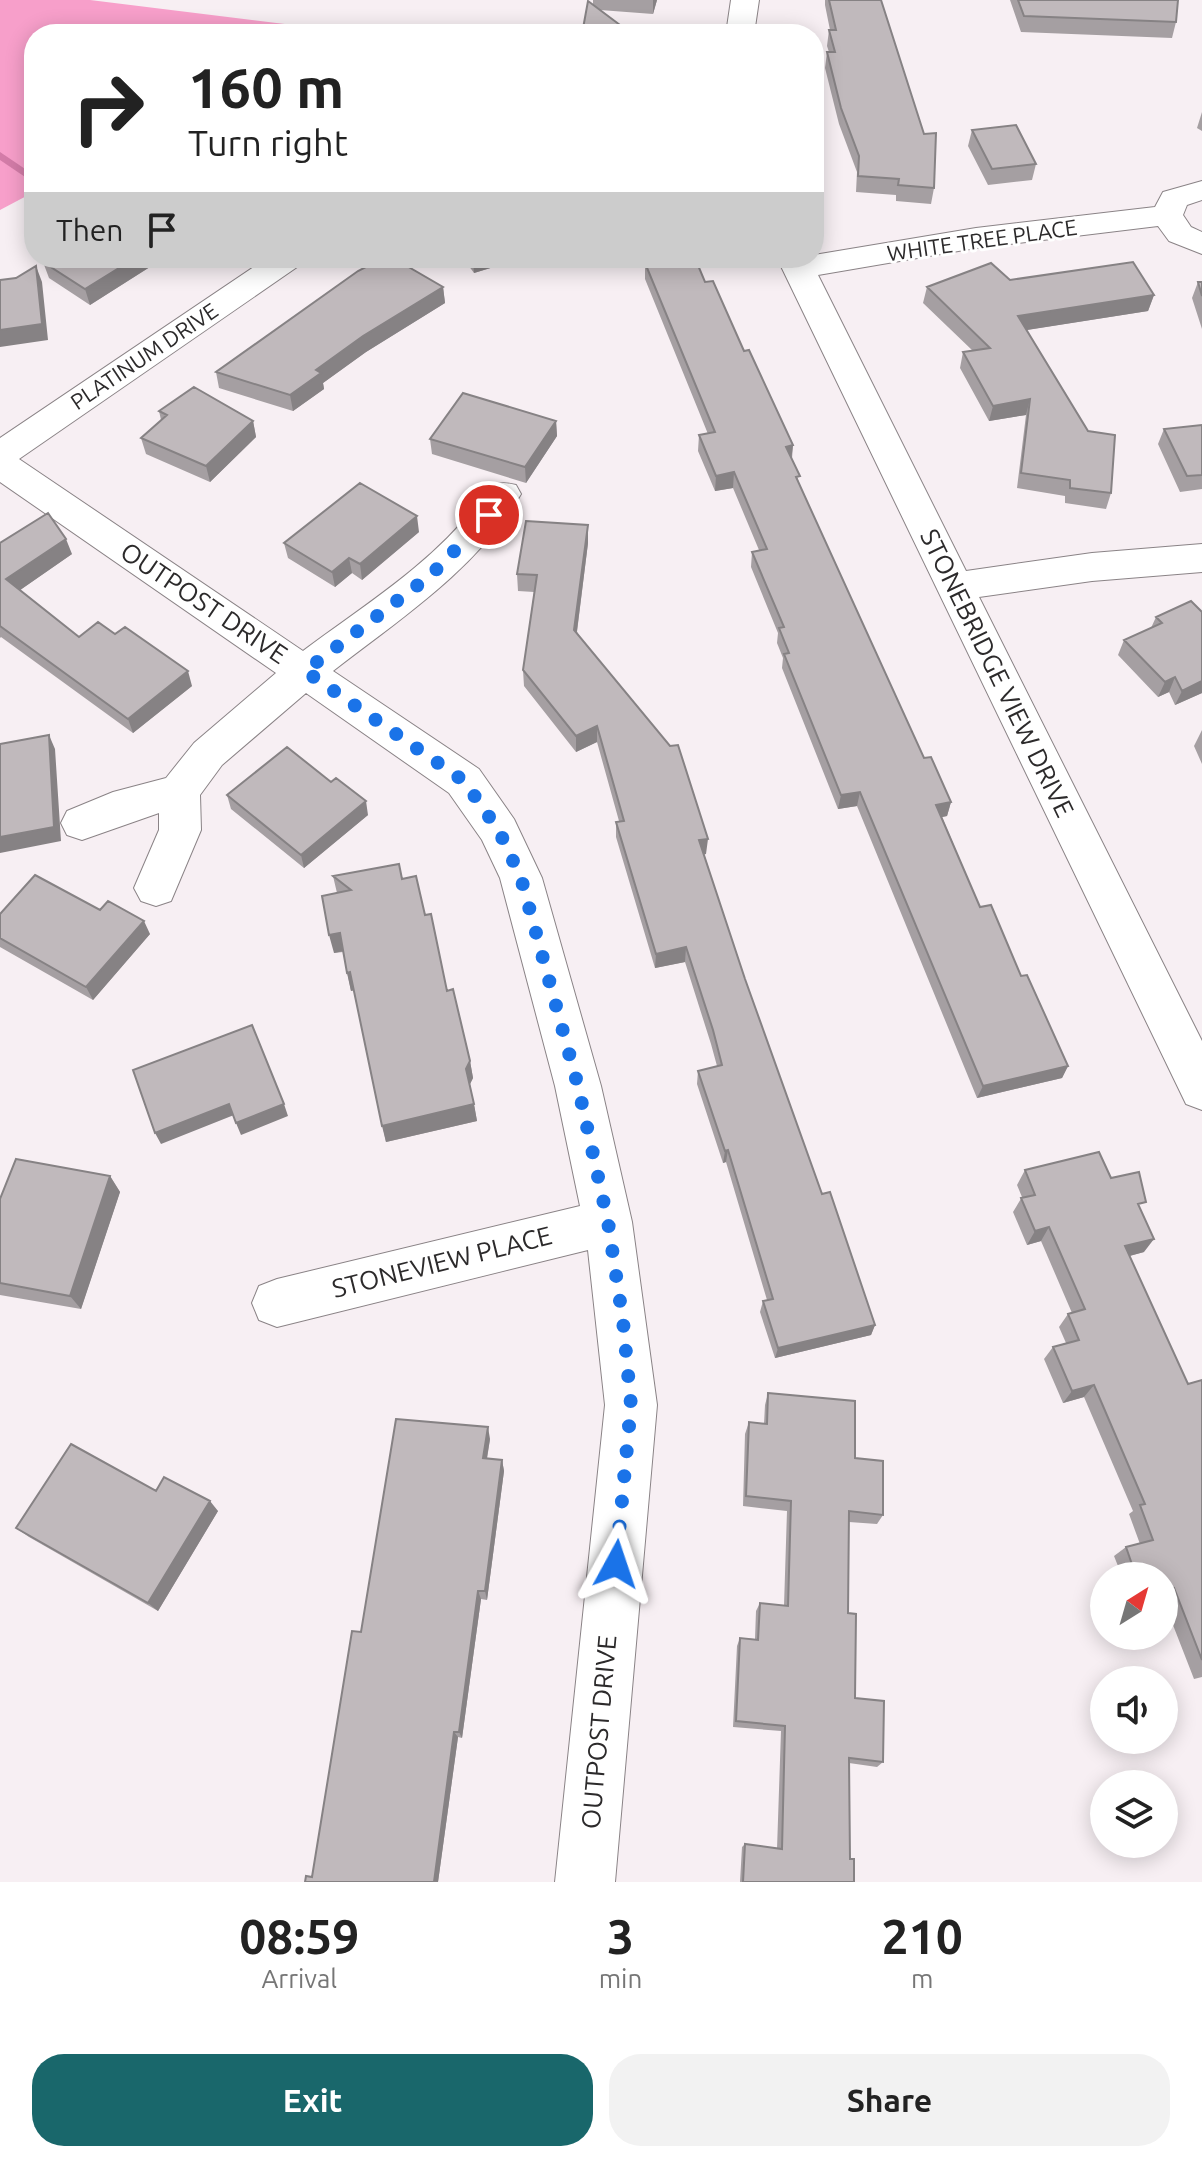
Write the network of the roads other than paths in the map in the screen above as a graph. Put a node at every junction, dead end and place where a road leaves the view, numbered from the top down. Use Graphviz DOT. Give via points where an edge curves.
graph roads {
  1 [pos="745,0"];
  2 [pos="741,24"];
  3 [pos="1202,190"];
  4 [pos="1167,215"];
  5 [pos="1202,244"];
  6 [pos="824,259"];
  7 [pos="274,268"];
  8 [pos="797,268"];
  9 [pos="0,455"];
  10 [pos="0,464"];
  11 [pos="503,494"];
  12 [pos="1202,558"];
  13 [pos="955,587"];
  14 [pos="305,671"];
  15 [pos="179,791"];
  16 [pos="82,823"];
  17 [pos="156,888"];
  18 [pos="1202,1089"];
  19 [pos="608,1222"];
  20 [pos="277,1303"];
  21 [pos="585,1882"];
  1 -- 2 [label="street"];
  3 -- 4 [label="street" via="1174,199"];
  4 -- 5 [label="street" via="1180,234"];
  4 -- 6 [label="street, WHITE TREE PLACE"];
  7 -- 9 [label="street, PLATINUM DRIVE"];
  8 -- 13 [label="street, STONEBRIDGE VIEW DRIVE"];
  10 -- 14 [label="street, OUTPOST DRIVE"];
  11 -- 14 [label="street" via="431,575"];
  12 -- 13 [label="street"];
  13 -- 18 [label="street, STONEBRIDGE VIEW DRIVE"];
  14 -- 15 [label="street" via="208,754"];
  14 -- 19 [label="street, OUTPOST DRIVE" via="464,781 499,831 521,878 578,1086"];
  15 -- 16 [label="street"];
  15 -- 17 [label="street" via="180,830"];
  19 -- 20 [label="street, STONEVIEW PLACE"];
  19 -- 21 [label="street, OUTPOST DRIVE" via="631,1405"];
}
